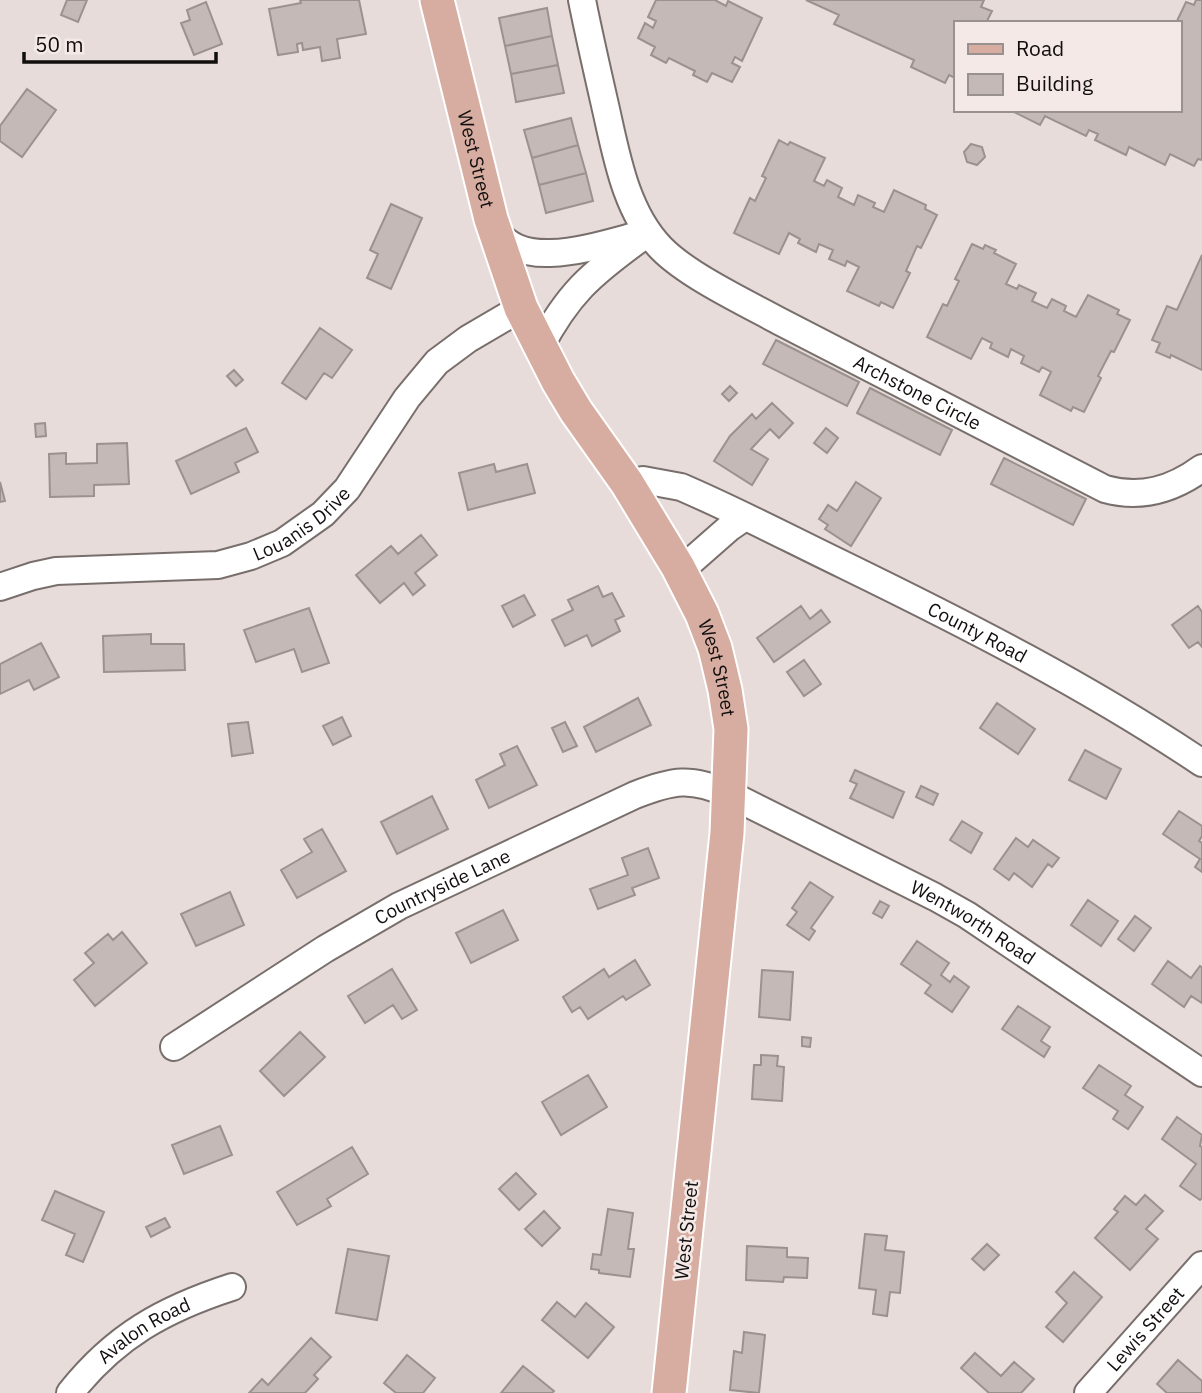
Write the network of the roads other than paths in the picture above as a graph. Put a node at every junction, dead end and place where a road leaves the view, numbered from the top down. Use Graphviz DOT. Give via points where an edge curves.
graph roads {
  1 [pos="437,0"];
  2 [pos="582,0"];
  3 [pos="491,219"];
  4 [pos="648,233"];
  5 [pos="521,308"];
  6 [pos="540,347"];
  7 [pos="1202,468"];
  8 [pos="627,483"];
  9 [pos="746,517"];
  10 [pos="680,572"];
  11 [pos="0,587"];
  12 [pos="1202,763"];
  13 [pos="729,794"];
  14 [pos="174,1047"];
  15 [pos="1202,1073"];
  16 [pos="1202,1265"];
  17 [pos="232,1287"];
  18 [pos="70,1393"];
  19 [pos="669,1393"];
  20 [pos="1088,1393"];
  1 -- 3 [label="main road, West Street"];
  2 -- 4 [label="street, Archstone Circle" via="611,131 632,204"];
  3 -- 4 [label="street" via="506,242 534,253 557,253"];
  3 -- 5 [label="main road, West Street"];
  4 -- 6 [label="street" via="581,285"];
  4 -- 7 [label="street, Archstone Circle" via="669,256 733,296 1105,489 1136,494 1159,491"];
  5 -- 6 [label="main road, West Street"];
  5 -- 11 [label="street, Louanis Drive" via="437,362 346,489 317,519 282,543 218,565 56,571"];
  6 -- 8 [label="main road, West Street" via="576,411"];
  8 -- 9 [label="street, County Road" via="643,480 681,487"];
  8 -- 10 [label="main road, West Street"];
  9 -- 10 [label="street"];
  9 -- 12 [label="street, County Road" via="1062,677"];
  10 -- 13 [label="main road, West Street" via="705,621 722,671 731,729"];
  13 -- 14 [label="street, Countryside Lane" via="689,781 635,794 399,906"];
  13 -- 15 [label="street, Wentworth Road" via="967,915"];
  13 -- 19 [label="main road, West Street"];
  16 -- 20 [label="street, Lewis Street"];
  17 -- 18 [label="street, Avalon Road" via="191,1300 127,1336"];
}
